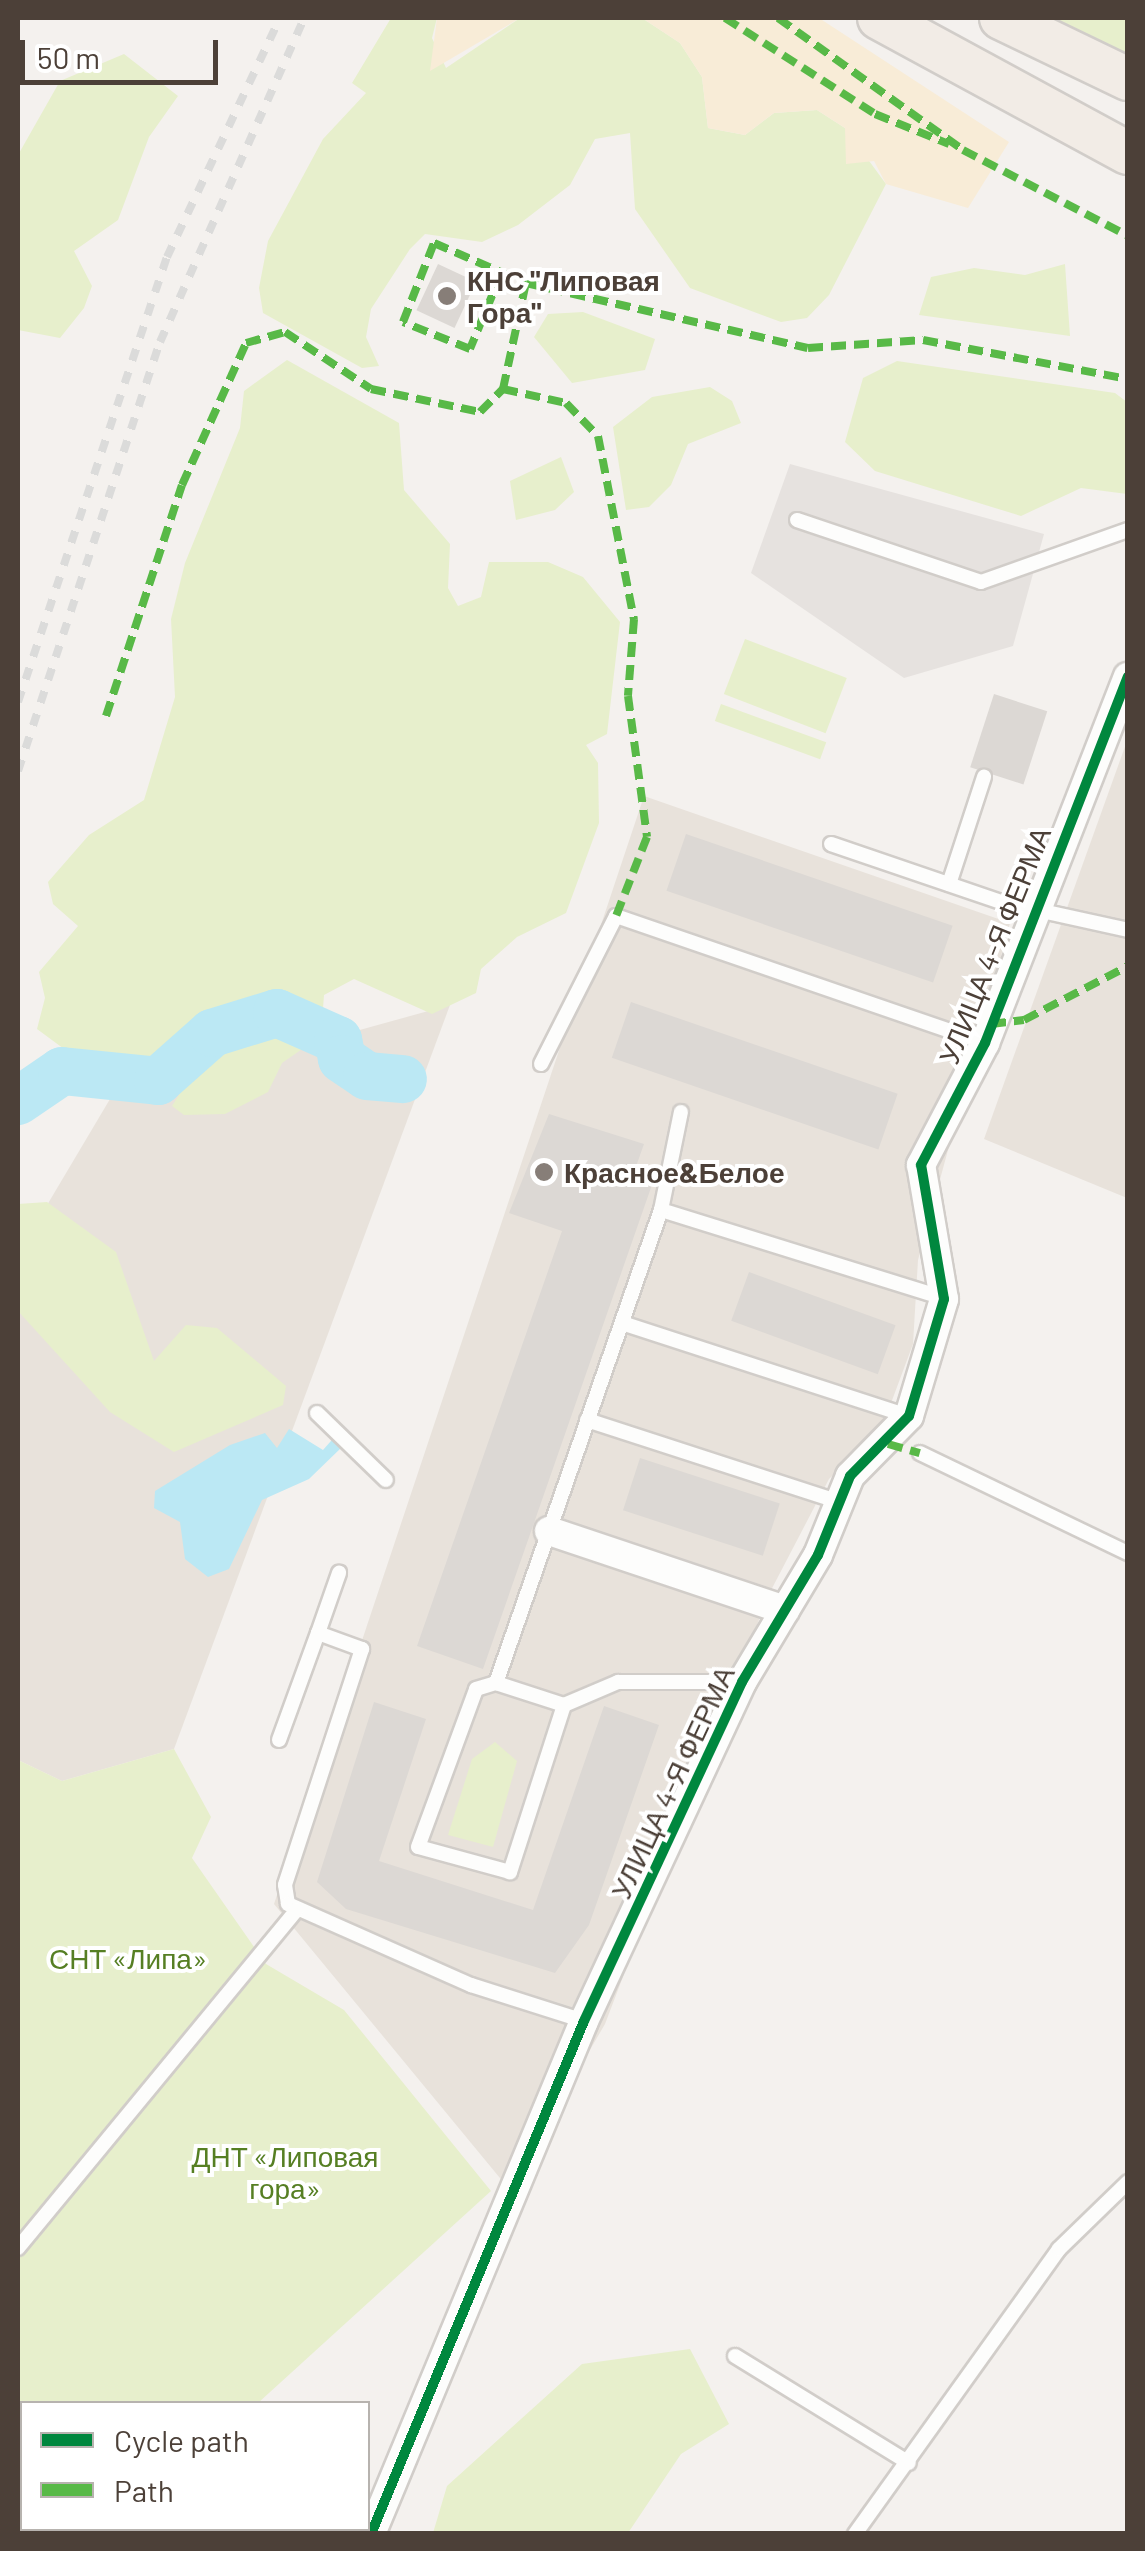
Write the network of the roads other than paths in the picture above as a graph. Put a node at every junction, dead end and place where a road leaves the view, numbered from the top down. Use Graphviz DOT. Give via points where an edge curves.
graph roads {
  1 [pos="879,18"];
  2 [pos="1001,18"];
  3 [pos="1128,80"];
  4 [pos="1128,154"];
  5 [pos="796,520"];
  6 [pos="1128,530"];
  7 [pos="1128,677"];
  8 [pos="984,777"];
  9 [pos="831,844"];
  10 [pos="949,884"];
  11 [pos="1036,907"];
  12 [pos="1128,930"];
  13 [pos="985,1043"];
  14 [pos="541,1064"];
  15 [pos="681,1112"];
  16 [pos="661,1210"];
  17 [pos="944,1299"];
  18 [pos="622,1323"];
  19 [pos="317,1413"];
  20 [pos="909,1416"];
  21 [pos="588,1420"];
  22 [pos="920,1453"];
  23 [pos="386,1480"];
  24 [pos="836,1501"];
  25 [pos="549,1530"];
  26 [pos="1128,1553"];
  27 [pos="339,1574"];
  28 [pos="786,1610"];
  29 [pos="318,1634"];
  30 [pos="742,1682"];
  31 [pos="496,1683"];
  32 [pos="564,1705"];
  33 [pos="280,1740"];
  34 [pos="297,1910"];
  35 [pos="584,2021"];
  36 [pos="1128,2182"];
  37 [pos="18,2248"];
  38 [pos="735,2356"];
  39 [pos="909,2463"];
  40 [pos="371,2534"];
  41 [pos="855,2534"];
  1 -- 4 [label="main road"];
  2 -- 3 [label="main road"];
  5 -- 6 [label="lane" via="981,582"];
  7 -- 11 [label="street, УЛИЦА 4-Я ФЕРМА"];
  8 -- 10 [label="lane"];
  9 -- 10 [label="lane"];
  10 -- 11 [label="lane"];
  11 -- 12 [label="lane"];
  11 -- 13 [label="street, УЛИЦА 4-Я ФЕРМА"];
  13 -- 14 [label="lane" via="616,916"];
  13 -- 17 [label="street, УЛИЦА 4-Я ФЕРМА" via="921,1165"];
  15 -- 16 [label="lane"];
  16 -- 17 [label="lane"];
  16 -- 18 [label="lane"];
  17 -- 20 [label="street, УЛИЦА 4-Я ФЕРМА" via="936,1350"];
  18 -- 20 [label="lane"];
  18 -- 21 [label="lane"];
  19 -- 23 [label="lane"];
  20 -- 24 [label="street, УЛИЦА 4-Я ФЕРМА"];
  21 -- 24 [label="lane"];
  21 -- 25 [label="lane"];
  22 -- 26 [label="lane"];
  24 -- 28 [label="street, УЛИЦА 4-Я ФЕРМА"];
  25 -- 28 [label="street"];
  25 -- 31 [label="lane"];
  27 -- 29 [label="lane"];
  28 -- 30 [label="street, УЛИЦА 4-Я ФЕРМА"];
  29 -- 33 [label="lane"];
  29 -- 34 [label="lane" via="362,1649 285,1884"];
  30 -- 32 [label="lane" via="618,1682"];
  30 -- 35 [label="street, УЛИЦА 4-Я ФЕРМА"];
  31 -- 32 [label="lane"];
  31 -- 32 [label="lane" via="476,1689 418,1847 510,1872"];
  34 -- 35 [label="lane" via="470,1984"];
  34 -- 37 [label="lane"];
  35 -- 40 [label="street, УЛИЦА 4-Я ФЕРМА"];
  36 -- 39 [label="lane" via="1059,2249"];
  38 -- 39 [label="lane"];
  39 -- 41 [label="lane"];
}
